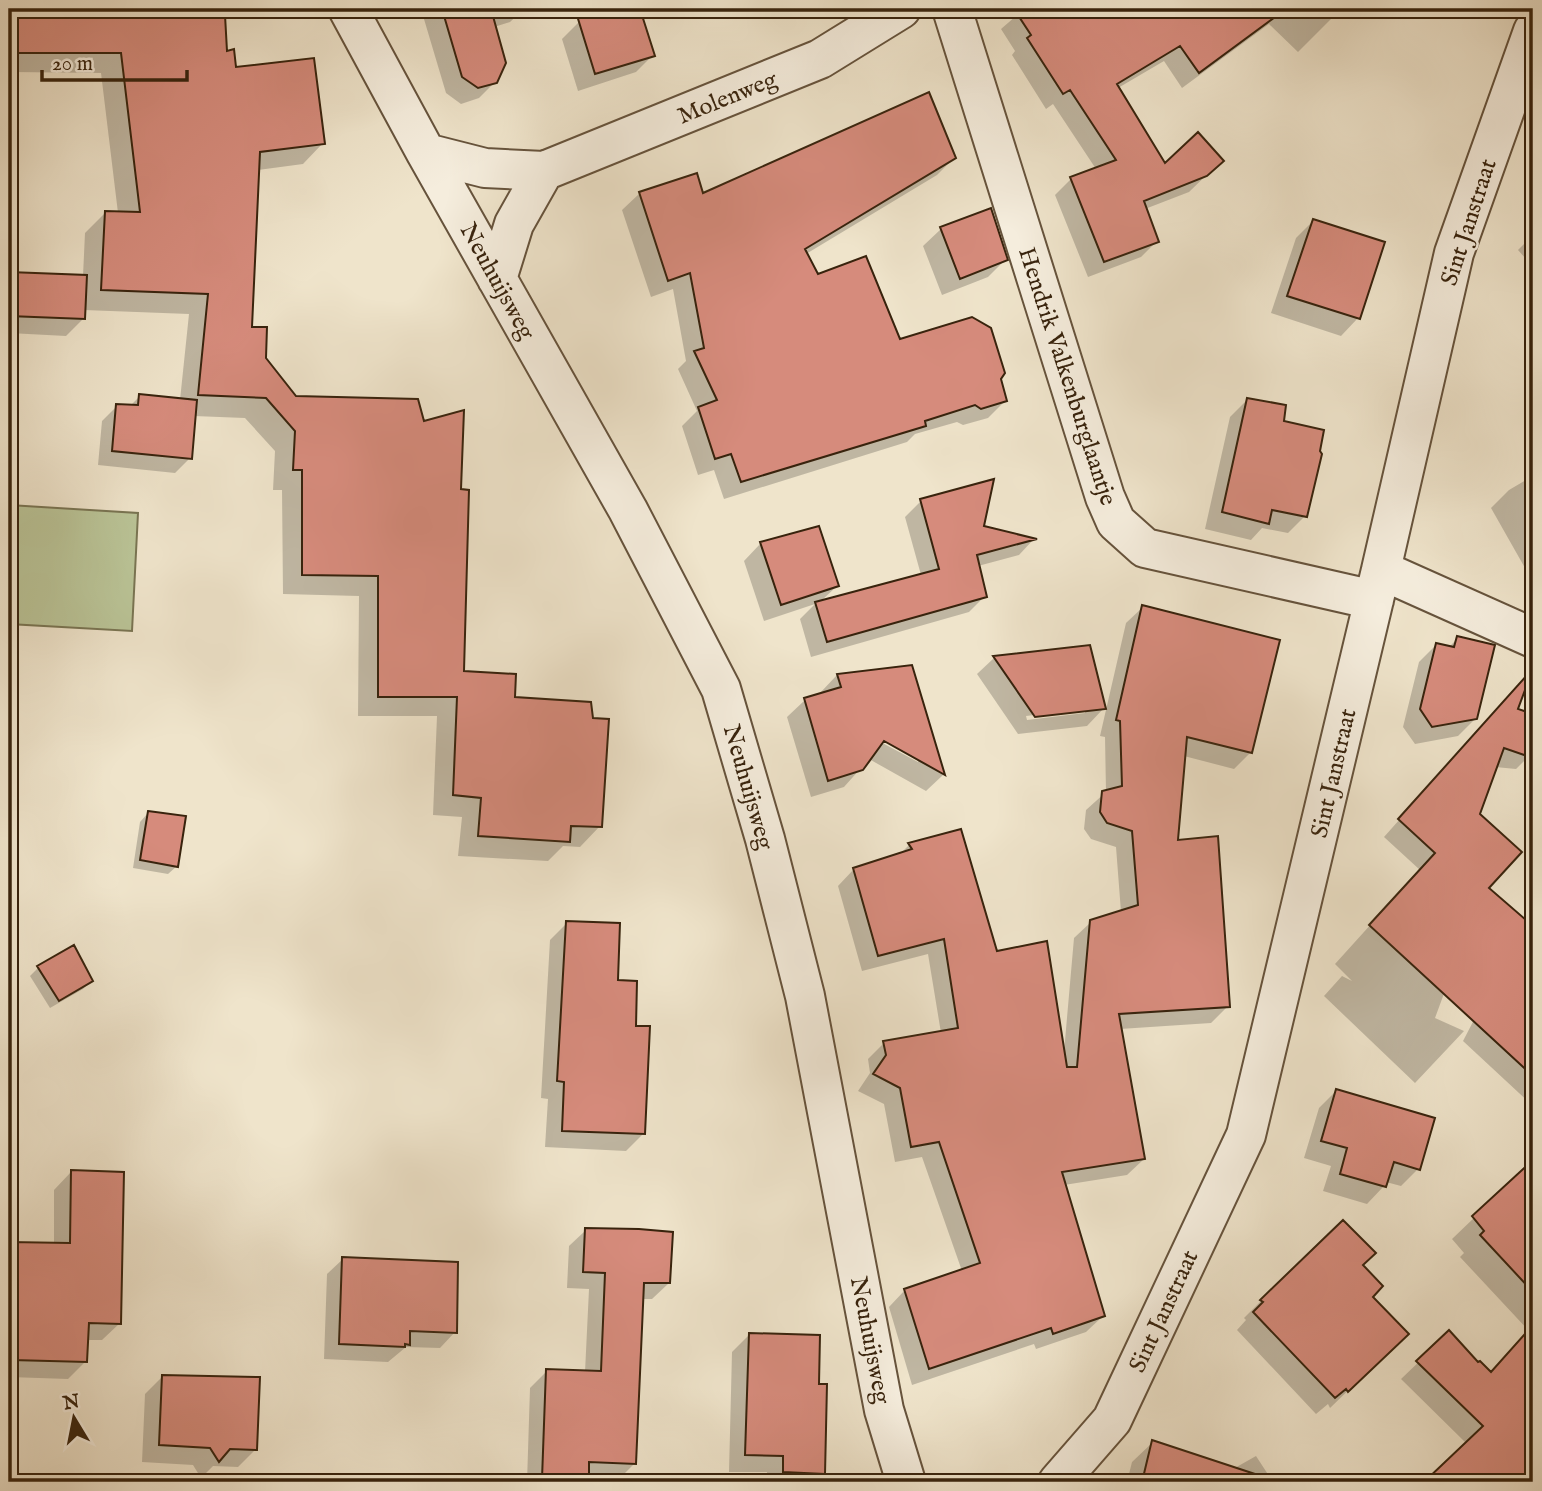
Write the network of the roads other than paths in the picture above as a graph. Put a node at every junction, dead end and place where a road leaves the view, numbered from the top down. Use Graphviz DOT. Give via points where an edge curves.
graph roads {
  1 [pos="348,9"];
  2 [pos="901,9"];
  3 [pos="952,9"];
  4 [pos="1533,31"];
  5 [pos="426,153"];
  6 [pos="544,171"];
  7 [pos="497,279"];
  8 [pos="1378,585"];
  9 [pos="1533,638"];
  10 [pos="906,1482"];
  11 [pos="1058,1482"];
  1 -- 5 [label="street"];
  2 -- 6 [label="street, Molenweg" via="820,59"];
  3 -- 8 [label="street, Hendrik Valkenburglaantje" via="1116,522 1145,548"];
  4 -- 8 [label="street, Sint Janstraat" via="1454,253"];
  5 -- 6 [label="street, Molenweg" via="485,168"];
  5 -- 7 [label="street, Neuhuijsweg"];
  6 -- 7 [label="street" via="514,224"];
  7 -- 10 [label="street, Neuhuijsweg" via="628,510 721,689 805,996 884,1410"];
  8 -- 9 [label="street, Hendrik Valkenburglaantje"];
  8 -- 11 [label="street, Sint Janstraat" via="1246,1135 1112,1420"];
}
